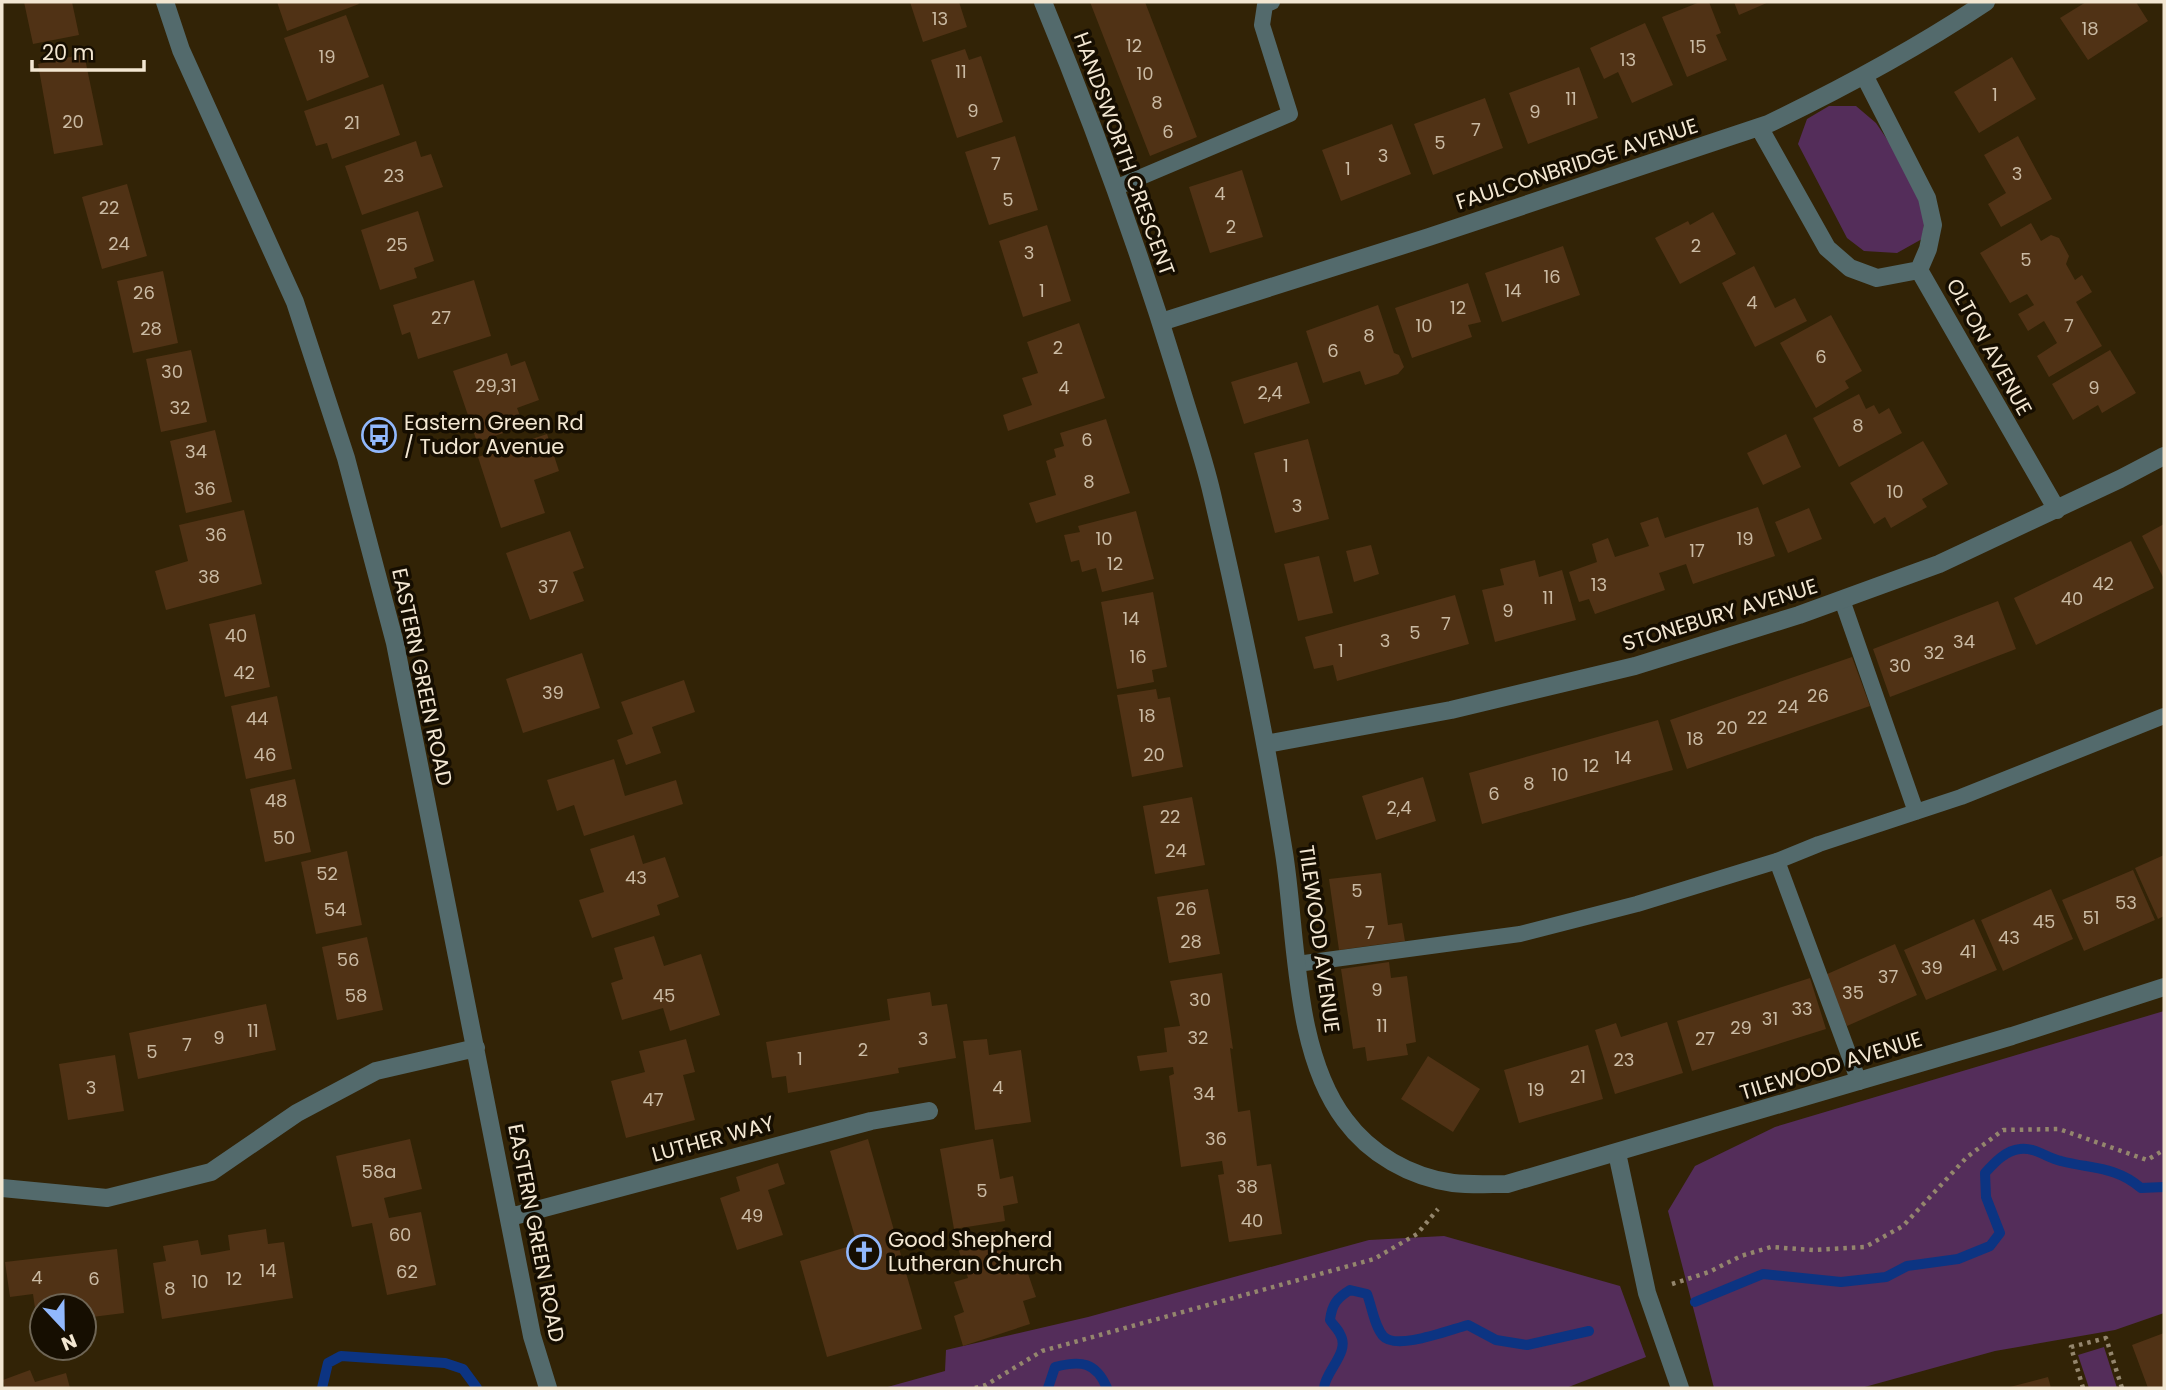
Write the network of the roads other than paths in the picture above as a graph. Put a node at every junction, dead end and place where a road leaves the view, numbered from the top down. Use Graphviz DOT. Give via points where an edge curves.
graph roads {
  1 [pos="165,2"];
  2 [pos="1043,2"];
  3 [pos="1272,2"];
  4 [pos="1986,2"];
  5 [pos="1864,75"];
  6 [pos="1759,127"];
  7 [pos="1115,188"];
  8 [pos="1919,270"];
  9 [pos="1161,322"];
  10 [pos="2164,456"];
  11 [pos="2057,510"];
  12 [pos="1842,600"];
  13 [pos="2162,722"];
  14 [pos="1266,744"];
  15 [pos="1916,812"];
  16 [pos="1777,861"];
  17 [pos="1297,964"];
  18 [pos="2164,987"];
  19 [pos="476,1048"];
  20 [pos="1859,1082"];
  21 [pos="929,1111"];
  22 [pos="1617,1153"];
  23 [pos="2,1188"];
  24 [pos="510,1217"];
  25 [pos="548,1388"];
  26 [pos="1680,1388"];
  1 -- 19 [label="street, EASTERN GREEN ROAD" via="181,50 295,302 346,458 395,643"];
  2 -- 7 [label="street, HANDSWORTH CRESCENT"];
  3 -- 7 [label="lane" via="1265,5 1262,25 1290,114"];
  4 -- 5 [label="street, FAULCONBRIDGE AVENUE"];
  5 -- 6 [label="street, FAULCONBRIDGE AVENUE"];
  5 -- 8 [label="street" via="1927,198 1933,225"];
  6 -- 8 [label="street, OLTON AVENUE" via="1827,248 1850,268 1877,278"];
  6 -- 9 [label="street, FAULCONBRIDGE AVENUE"];
  7 -- 9 [label="street, HANDSWORTH CRESCENT"];
  8 -- 11 [label="street, OLTON AVENUE"];
  9 -- 14 [label="street, TILEWOOD AVENUE" via="1212,491"];
  10 -- 11 [label="street, STONEBURY AVENUE"];
  11 -- 12 [label="street, STONEBURY AVENUE" via="1939,564"];
  12 -- 14 [label="street, STONEBURY AVENUE" via="1635,666 1451,710"];
  12 -- 15 [label="lane"];
  13 -- 15 [label="lane"];
  14 -- 17 [label="street, TILEWOOD AVENUE"];
  15 -- 16 [label="lane"];
  16 -- 17 [label="lane" via="1520,934"];
  16 -- 20 [label="lane"];
  17 -- 22 [label="street, TILEWOOD AVENUE" via="1308,1039 1323,1082 1344,1119 1370,1149 1411,1172 1444,1181 1507,1184"];
  18 -- 20 [label="street, TILEWOOD AVENUE"];
  19 -- 23 [label="street" via="376,1071 297,1114 211,1172 107,1198"];
  19 -- 24 [label="street, EASTERN GREEN ROAD"];
  20 -- 22 [label="street, TILEWOOD AVENUE"];
  21 -- 24 [label="street, LUTHER WAY" via="871,1121"];
  22 -- 26 [label="street" via="1647,1293"];
  24 -- 25 [label="street, EASTERN GREEN ROAD" via="532,1336"];
}
